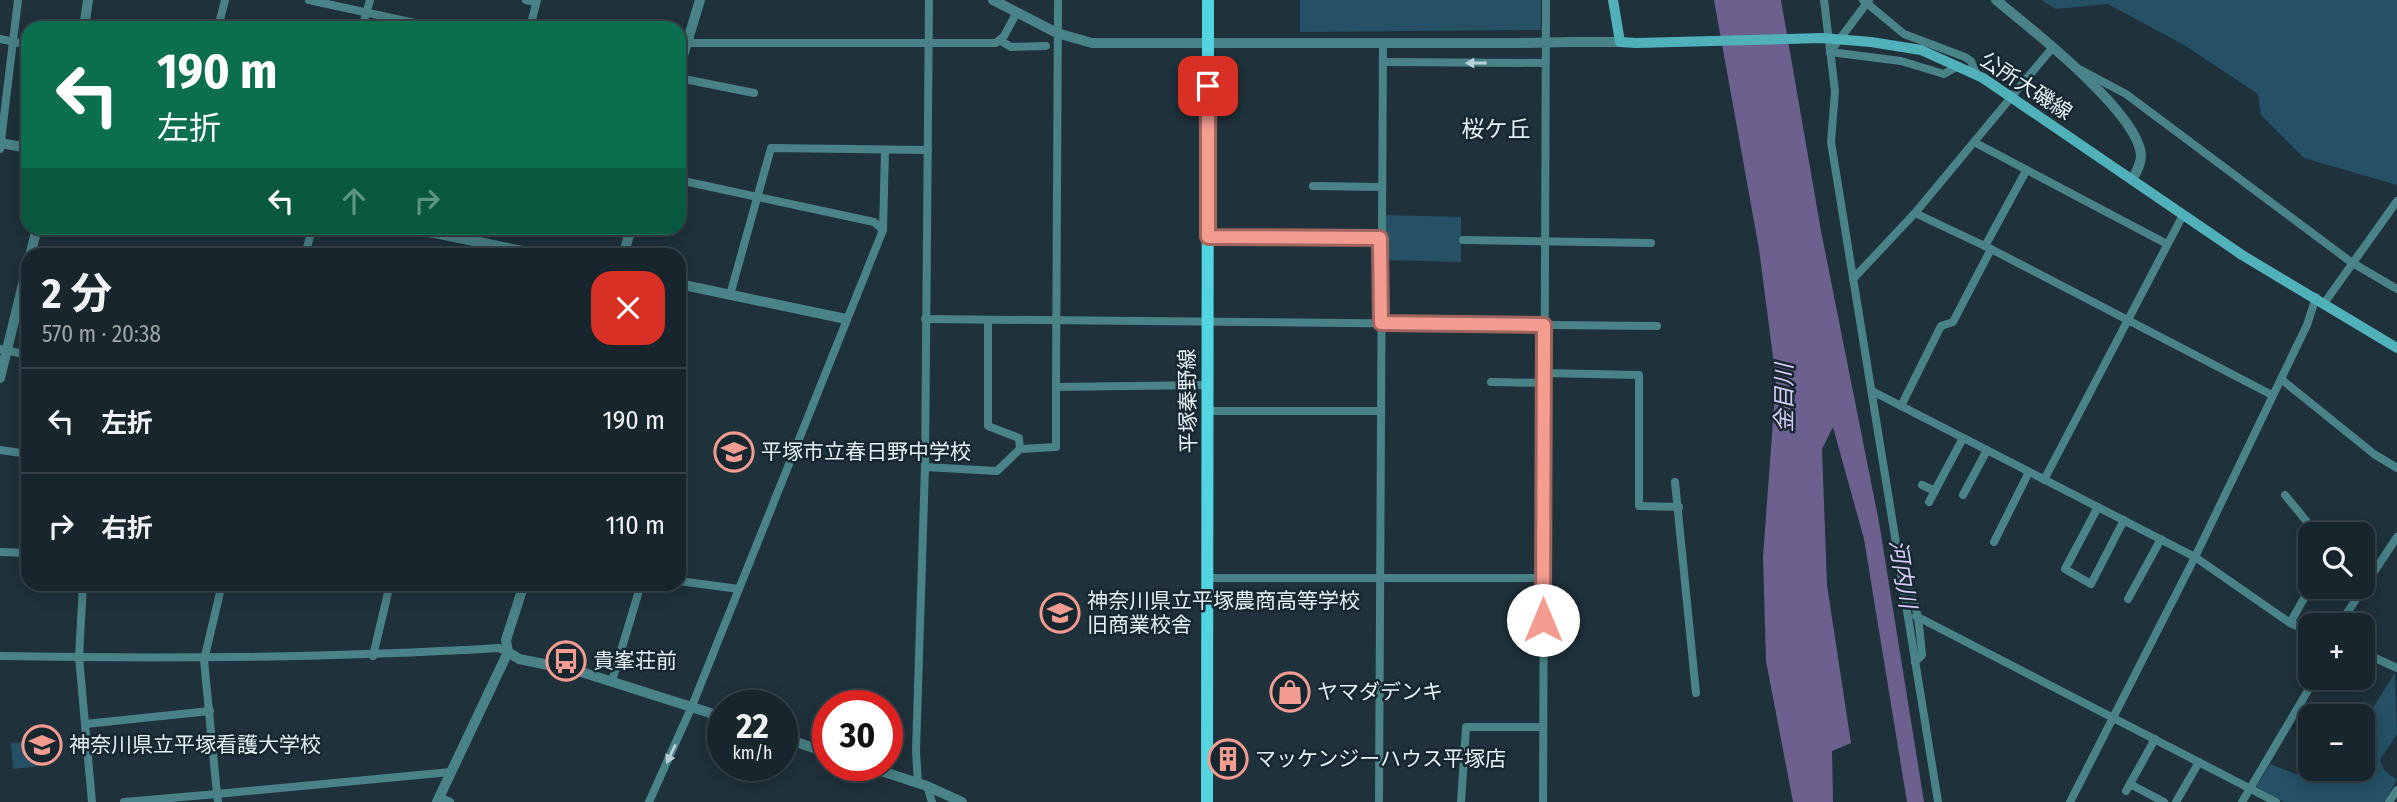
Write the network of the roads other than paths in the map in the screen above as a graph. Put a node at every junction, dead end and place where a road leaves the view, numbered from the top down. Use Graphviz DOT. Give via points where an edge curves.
graph roads {
  1 [pos="18,0"];
  2 [pos="88,0"];
  3 [pos="225,0"];
  4 [pos="309,0"];
  5 [pos="370,0"];
  6 [pos="526,0"];
  7 [pos="700,0"];
  8 [pos="929,0"];
  9 [pos="992,0"];
  10 [pos="1058,0"];
  11 [pos="1208,0"];
  12 [pos="1546,0"];
  13 [pos="1613,0"];
  14 [pos="1824,0"];
  15 [pos="1996,0"];
  16 [pos="537,1"];
  17 [pos="1866,1"];
  18 [pos="2005,5"];
  19 [pos="366,13"];
  20 [pos="1016,14"];
  21 [pos="85,21"];
  22 [pos="220,21"];
  23 [pos="364,21"];
  24 [pos="404,21"];
  25 [pos="532,21"];
  26 [pos="1058,33"];
  27 [pos="0,39"];
  28 [pos="1000,41"];
  29 [pos="14,42"];
  30 [pos="1619,42"];
  31 [pos="687,43"];
  32 [pos="1383,43"];
  33 [pos="21,44"];
  34 [pos="929,44"];
  35 [pos="1208,44"];
  36 [pos="686,46"];
  37 [pos="1046,46"];
  38 [pos="2053,47"];
  39 [pos="1830,52"];
  40 [pos="1383,62"];
  41 [pos="1545,63"];
  42 [pos="1958,66"];
  43 [pos="2081,70"];
  44 [pos="1976,74"];
  45 [pos="686,79"];
  46 [pos="754,93"];
  47 [pos="2011,96"];
  48 [pos="1974,142"];
  49 [pos="0,143"];
  50 [pos="21,147"];
  51 [pos="0,149"];
  52 [pos="885,150"];
  53 [pos="928,150"];
  54 [pos="2026,171"];
  55 [pos="2132,180"];
  56 [pos="686,181"];
  57 [pos="1313,186"];
  58 [pos="1380,187"];
  59 [pos="757,196"];
  60 [pos="2397,201"];
  61 [pos="1915,212"];
  62 [pos="2183,215"];
  63 [pos="883,230"];
  64 [pos="446,235"];
  65 [pos="478,235"];
  66 [pos="1208,237"];
  67 [pos="1380,238"];
  68 [pos="1463,240"];
  69 [pos="477,241"];
  70 [pos="1544,241"];
  71 [pos="1651,243"];
  72 [pos="2167,244"];
  73 [pos="1988,247"];
  74 [pos="475,248"];
  75 [pos="510,248"];
  76 [pos="2351,262"];
  77 [pos="1853,279"];
  78 [pos="686,286"];
  79 [pos="21,288"];
  80 [pos="2397,289"];
  81 [pos="730,295"];
  82 [pos="2320,300"];
  83 [pos="846,319"];
  84 [pos="925,319"];
  85 [pos="988,320"];
  86 [pos="1056,320"];
  87 [pos="1207,321"];
  88 [pos="2128,321"];
  89 [pos="1381,323"];
  90 [pos="1544,325"];
  91 [pos="1657,326"];
  92 [pos="2397,348"];
  93 [pos="3,350"];
  94 [pos="21,354"];
  95 [pos="1544,373"];
  96 [pos="0,378"];
  97 [pos="2281,379"];
  98 [pos="1491,382"];
  99 [pos="1544,383"];
  100 [pos="1206,385"];
  101 [pos="1056,387"];
  102 [pos="1872,391"];
  103 [pos="2272,395"];
  104 [pos="1901,406"];
  105 [pos="1208,411"];
  106 [pos="1381,411"];
  107 [pos="1963,438"];
  108 [pos="1020,449"];
  109 [pos="0,450"];
  110 [pos="1987,450"];
  111 [pos="21,453"];
  112 [pos="925,467"];
  113 [pos="2397,468"];
  114 [pos="2029,472"];
  115 [pos="2044,480"];
  116 [pos="1675,482"];
  117 [pos="1922,485"];
  118 [pos="1935,491"];
  119 [pos="1963,495"];
  120 [pos="2285,495"];
  121 [pos="1929,502"];
  122 [pos="1679,507"];
  123 [pos="2098,507"];
  124 [pos="2124,520"];
  125 [pos="2307,522"];
  126 [pos="2397,537"];
  127 [pos="2161,539"];
  128 [pos="1994,541"];
  129 [pos="0,552"];
  130 [pos="21,553"];
  131 [pos="2195,557"];
  132 [pos="1902,577"];
  133 [pos="1207,578"];
  134 [pos="1380,578"];
  135 [pos="1543,578"];
  136 [pos="686,582"];
  137 [pos="739,589"];
  138 [pos="83,591"];
  139 [pos="220,591"];
  140 [pos="388,591"];
  141 [pos="522,591"];
  142 [pos="639,591"];
  143 [pos="2128,598"];
  144 [pos="2304,599"];
  145 [pos="2347,613"];
  146 [pos="1916,616"];
  147 [pos="2290,623"];
  148 [pos="2298,627"];
  149 [pos="508,652"];
  150 [pos="0,656"];
  151 [pos="373,656"];
  152 [pos="79,657"];
  153 [pos="2375,658"];
  154 [pos="204,660"];
  155 [pos="1915,662"];
  156 [pos="2397,668"];
  157 [pos="612,681"];
  158 [pos="2308,690"];
  159 [pos="1696,693"];
  160 [pos="692,706"];
  161 [pos="210,711"];
  162 [pos="707,711"];
  163 [pos="2113,718"];
  164 [pos="85,724"];
  165 [pos="1543,727"];
  166 [pos="2155,739"];
  167 [pos="2199,762"];
  168 [pos="451,772"];
  169 [pos="903,779"];
  170 [pos="922,785"];
  171 [pos="2249,788"];
  172 [pos="2397,790"];
  173 [pos="217,798"];
  174 [pos="438,800"];
  175 [pos="92,802"];
  176 [pos="124,802"];
  177 [pos="450,802"];
  178 [pos="649,802"];
  179 [pos="932,802"];
  180 [pos="962,802"];
  181 [pos="1207,802"];
  182 [pos="1378,802"];
  183 [pos="1461,802"];
  184 [pos="1543,802"];
  185 [pos="1938,802"];
  186 [pos="2070,802"];
  187 [pos="2164,802"];
  188 [pos="2176,802"];
  189 [pos="2242,802"];
  190 [pos="2276,802"];
  191 [pos="2389,802"];
  1 -- 29 [label="street"];
  2 -- 21 [label="street"];
  3 -- 22 [label="street"];
  4 -- 19 [label="street"];
  5 -- 19 [label="street"];
  6 -- 16 [label="street"];
  7 -- 31 [label="street"];
  8 -- 34 [label="street"];
  9 -- 20 [label="street"];
  10 -- 26 [label="street"];
  11 -- 35 [label="main road, 平塚秦野線"];
  12 -- 41 [label="street"];
  13 -- 30 [label="main road"];
  14 -- 39 [label="street"];
  15 -- 18 [label="street"];
  16 -- 25 [label="street"];
  17 -- 39 [label="street"];
  17 -- 44 [label="street" via="1904,34 1965,57"];
  18 -- 38 [label="street"];
  19 -- 23 [label="street"];
  19 -- 24 [label="street"];
  20 -- 26 [label="street"];
  20 -- 28 [label="street"];
  26 -- 35 [label="street" via="1092,43"];
  26 -- 86 [label="street"];
  27 -- 29 [label="street"];
  28 -- 34 [label="street"];
  28 -- 37 [label="street" via="1011,47"];
  29 -- 33 [label="street"];
  29 -- 49 [label="street"];
  30 -- 32 [label="street, bridge"];
  30 -- 42 [label="main road, 公所大磯線, bridge" via="1822,38 1921,50"];
  31 -- 34 [label="street"];
  31 -- 36 [label="street"];
  32 -- 35 [label="street"];
  32 -- 40 [label="street"];
  34 -- 53 [label="street"];
  35 -- 66 [label="main road, 平塚秦野線"];
  38 -- 43 [label="street"];
  38 -- 47 [label="street"];
  39 -- 42 [label="street" via="1901,61 1944,74"];
  39 -- 77 [label="street" via="1835,91 1831,142"];
  41 -- 40 [label="street, one-way"];
  40 -- 58 [label="street"];
  41 -- 70 [label="street"];
  42 -- 44 [label="main road, 公所大磯線"];
  43 -- 55 [label="street" via="2137,143 2140,165"];
  43 -- 76 [label="street" via="2126,94"];
  44 -- 47 [label="main road, 公所大磯線"];
  45 -- 46 [label="street"];
  47 -- 48 [label="street"];
  47 -- 55 [label="main road, 公所大磯線"];
  48 -- 54 [label="street"];
  48 -- 61 [label="street"];
  49 -- 50 [label="street"];
  49 -- 51 [label="street"];
  52 -- 53 [label="street"];
  52 -- 59 [label="street" via="771,148"];
  52 -- 63 [label="street"];
  53 -- 84 [label="street"];
  54 -- 72 [label="street"];
  54 -- 73 [label="street"];
  55 -- 62 [label="main road, 公所大磯線"];
  56 -- 59 [label="street"];
  57 -- 58 [label="street"];
  58 -- 67 [label="street"];
  59 -- 63 [label="street" via="874,222"];
  59 -- 81 [label="street"];
  60 -- 76 [label="street"];
  61 -- 73 [label="street"];
  61 -- 77 [label="street"];
  62 -- 72 [label="street"];
  62 -- 82 [label="main road, 公所大磯線"];
  63 -- 83 [label="street"];
  64 -- 69 [label="street"];
  65 -- 69 [label="street"];
  66 -- 67 [label="street"];
  66 -- 87 [label="main road, 平塚秦野線"];
  67 -- 89 [label="street"];
  68 -- 70 [label="street"];
  69 -- 74 [label="street"];
  69 -- 75 [label="street"];
  70 -- 71 [label="street"];
  70 -- 90 [label="street"];
  72 -- 88 [label="street"];
  73 -- 88 [label="street"];
  73 -- 104 [label="street" via="1953,322 1941,326"];
  76 -- 80 [label="street"];
  76 -- 82 [label="street"];
  77 -- 102 [label="street"];
  78 -- 81 [label="street"];
  79 -- 93 [label="street"];
  81 -- 83 [label="street"];
  82 -- 92 [label="main road, 公所大磯線"];
  82 -- 97 [label="street"];
  83 -- 137 [label="street"];
  84 -- 85 [label="street"];
  84 -- 112 [label="street"];
  85 -- 86 [label="street"];
  85 -- 108 [label="street" via="988,425 1019,438"];
  86 -- 87 [label="street"];
  86 -- 101 [label="street"];
  87 -- 89 [label="street"];
  87 -- 100 [label="main road, 平塚秦野線"];
  88 -- 103 [label="street"];
  88 -- 115 [label="street"];
  89 -- 90 [label="street"];
  89 -- 106 [label="street"];
  90 -- 91 [label="street"];
  90 -- 95 [label="street"];
  93 -- 94 [label="street"];
  93 -- 96 [label="street"];
  95 -- 99 [label="street"];
  95 -- 122 [label="street" via="1639,375 1639,506"];
  97 -- 103 [label="street"];
  97 -- 113 [label="street"];
  98 -- 99 [label="street"];
  99 -- 135 [label="street"];
  100 -- 101 [label="street"];
  100 -- 105 [label="main road, 平塚秦野線"];
  101 -- 108 [label="street" via="1056,447"];
  102 -- 104 [label="street"];
  102 -- 132 [label="street"];
  103 -- 131 [label="street"];
  104 -- 107 [label="street"];
  105 -- 106 [label="street"];
  105 -- 133 [label="main road, 平塚秦野線"];
  106 -- 134 [label="street"];
  107 -- 110 [label="street"];
  107 -- 118 [label="street"];
  108 -- 112 [label="street" via="997,471"];
  109 -- 111 [label="street"];
  110 -- 114 [label="street"];
  110 -- 119 [label="street"];
  112 -- 170 [label="street" via="916,751"];
  114 -- 115 [label="street"];
  114 -- 128 [label="street"];
  115 -- 123 [label="street"];
  116 -- 122 [label="street"];
  117 -- 118 [label="street"];
  118 -- 121 [label="street"];
  120 -- 125 [label="street"];
  122 -- 159 [label="street"];
  123 -- 124 [label="street"];
  123 -- 124 [label="street" via="2065,569 2091,583"];
  124 -- 127 [label="street"];
  126 -- 145 [label="street"];
  127 -- 131 [label="street"];
  127 -- 143 [label="street"];
  129 -- 130 [label="street"];
  131 -- 147 [label="street"];
  131 -- 163 [label="street"];
  132 -- 146 [label="street"];
  132 -- 155 [label="street"];
  133 -- 134 [label="street"];
  133 -- 181 [label="main road, 平塚秦野線"];
  134 -- 135 [label="street"];
  134 -- 182 [label="street"];
  135 -- 165 [label="street"];
  136 -- 137 [label="street"];
  137 -- 160 [label="street"];
  138 -- 152 [label="street"];
  139 -- 154 [label="street"];
  140 -- 151 [label="street"];
  141 -- 149 [label="street" via="506,640"];
  142 -- 157 [label="street"];
  144 -- 147 [label="street"];
  146 -- 155 [label="street" via="1922,655"];
  146 -- 163 [label="street"];
  147 -- 148 [label="street"];
  149 -- 151 [label="street" via="499,648"];
  149 -- 157 [label="street" via="520,659"];
  149 -- 168 [label="street"];
  150 -- 152 [label="street"];
  151 -- 154 [label="street"];
  152 -- 154 [label="street"];
  152 -- 164 [label="street"];
  153 -- 156 [label="street"];
  154 -- 161 [label="street"];
  155 -- 185 [label="street"];
  157 -- 160 [label="street"];
  158 -- 171 [label="street"];
  160 -- 162 [label="street"];
  160 -- 178 [label="street, one-way"];
  161 -- 164 [label="street"];
  161 -- 173 [label="street"];
  163 -- 166 [label="street"];
  163 -- 186 [label="street"];
  164 -- 175 [label="street"];
  165 -- 183 [label="street" via="1466,726"];
  165 -- 184 [label="street"];
  166 -- 167 [label="street"];
  166 -- 187 [label="street" via="2128,787"];
  167 -- 171 [label="street"];
  167 -- 188 [label="street"];
  168 -- 173 [label="street"];
  168 -- 174 [label="street"];
  169 -- 170 [label="street"];
  170 -- 179 [label="street"];
  170 -- 180 [label="street"];
  171 -- 189 [label="street"];
  171 -- 190 [label="street"];
  172 -- 191 [label="street"];
  173 -- 176 [label="street"];
  174 -- 177 [label="street"];
}
